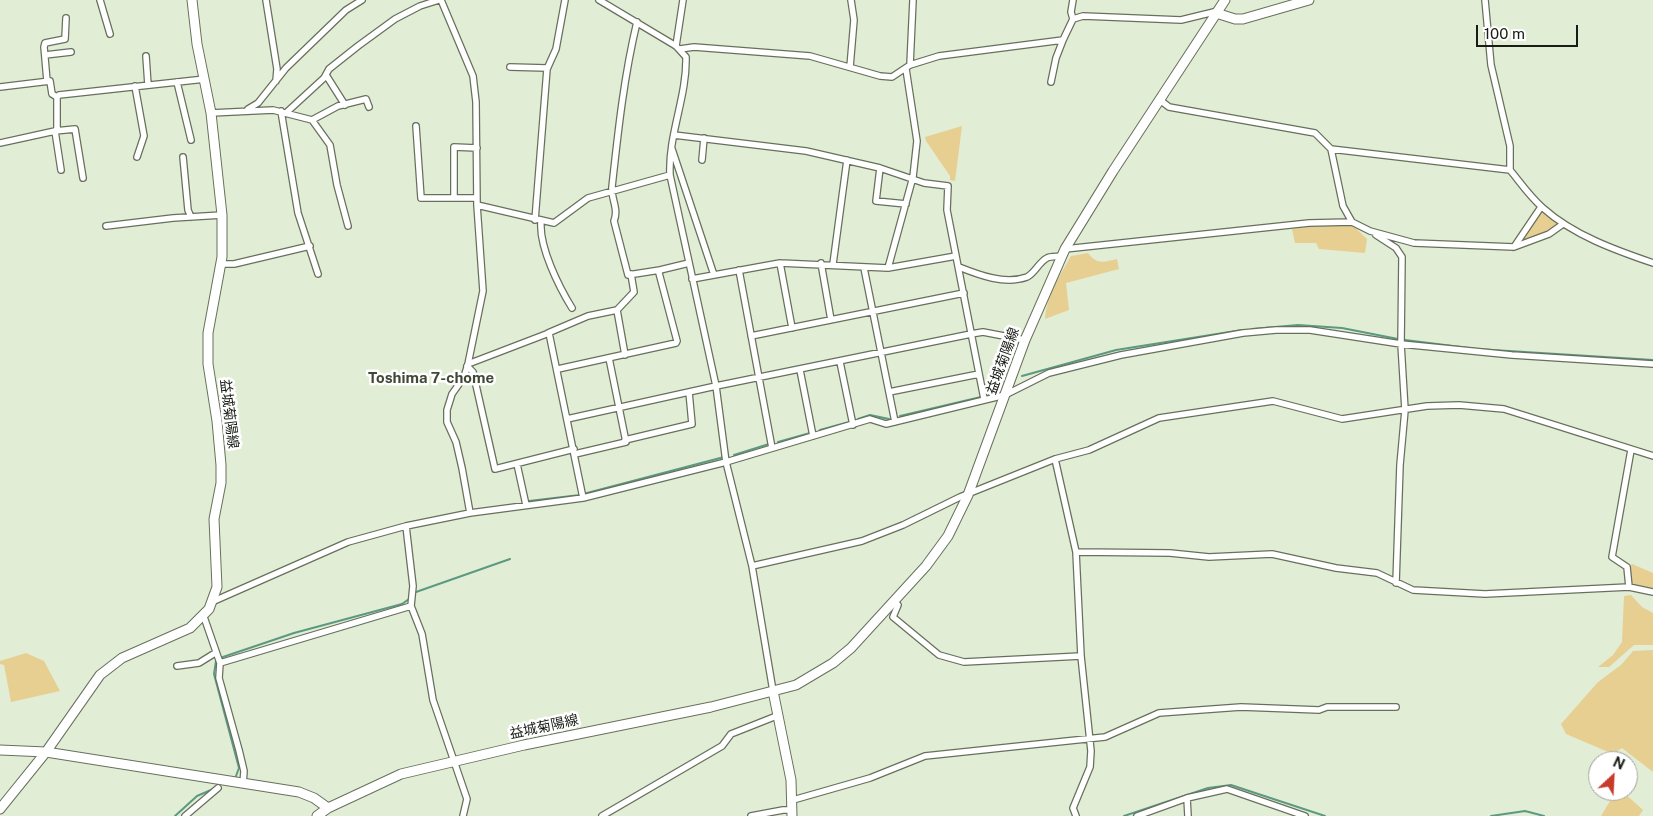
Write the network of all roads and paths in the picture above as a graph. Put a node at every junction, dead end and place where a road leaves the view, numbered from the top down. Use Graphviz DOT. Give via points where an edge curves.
graph roads {
  1 [pos="100,0"];
  2 [pos="192,0"];
  3 [pos="266,0"];
  4 [pos="362,0"];
  5 [pos="440,0"];
  6 [pos="565,0"];
  7 [pos="599,0"];
  8 [pos="683,0"];
  9 [pos="851,0"];
  10 [pos="913,0"];
  11 [pos="1073,0"];
  12 [pos="1225,0"];
  13 [pos="1309,0"];
  14 [pos="1485,0"];
  15 [pos="1217,12"];
  16 [pos="66,18"];
  17 [pos="1073,19"];
  18 [pos="637,22"];
  19 [pos="110,34"];
  20 [pos="1063,40"];
  21 [pos="678,47"];
  22 [pos="71,52"];
  23 [pos="45,55"];
  24 [pos="146,56"];
  25 [pos="850,66"];
  26 [pos="510,67"];
  27 [pos="908,67"];
  28 [pos="547,68"];
  29 [pos="326,75"];
  30 [pos="205,79"];
  31 [pos="47,81"];
  32 [pos="276,81"];
  33 [pos="177,82"];
  34 [pos="1051,82"];
  35 [pos="148,85"];
  36 [pos="134,86"];
  37 [pos="0,87"];
  38 [pos="57,97"];
  39 [pos="1160,100"];
  40 [pos="345,105"];
  41 [pos="369,107"];
  42 [pos="246,110"];
  43 [pos="284,111"];
  44 [pos="211,113"];
  45 [pos="312,120"];
  46 [pos="416,126"];
  47 [pos="55,131"];
  48 [pos="674,135"];
  49 [pos="704,138"];
  50 [pos="191,140"];
  51 [pos="0,143"];
  52 [pos="671,147"];
  53 [pos="477,148"];
  54 [pos="1331,149"];
  55 [pos="183,156"];
  56 [pos="136,157"];
  57 [pos="702,160"];
  58 [pos="847,160"];
  59 [pos="880,168"];
  60 [pos="61,170"];
  61 [pos="1510,170"];
  62 [pos="670,175"];
  63 [pos="913,177"];
  64 [pos="84,178"];
  65 [pos="612,190"];
  66 [pos="454,198"];
  67 [pos="477,198"];
  68 [pos="906,204"];
  69 [pos="477,205"];
  70 [pos="1541,207"];
  71 [pos="222,215"];
  72 [pos="191,217"];
  73 [pos="538,221"];
  74 [pos="1352,222"];
  75 [pos="1563,224"];
  76 [pos="106,226"];
  77 [pos="348,226"];
  78 [pos="1370,231"];
  79 [pos="310,246"];
  80 [pos="1514,247"];
  81 [pos="1064,253"];
  82 [pos="956,256"];
  83 [pos="689,263"];
  84 [pos="780,263"];
  85 [pos="821,263"];
  86 [pos="1653,263"];
  87 [pos="220,264"];
  88 [pos="833,264"];
  89 [pos="959,267"];
  90 [pos="864,268"];
  91 [pos="888,268"];
  92 [pos="660,270"];
  93 [pos="739,270"];
  94 [pos="318,274"];
  95 [pos="632,274"];
  96 [pos="714,275"];
  97 [pos="692,279"];
  98 [pos="964,293"];
  99 [pos="572,308"];
  100 [pos="617,310"];
  101 [pos="873,311"];
  102 [pos="831,320"];
  103 [pos="792,328"];
  104 [pos="548,333"];
  105 [pos="972,334"];
  106 [pos="751,336"];
  107 [pos="1025,340"];
  108 [pos="1401,344"];
  109 [pos="882,353"];
  110 [pos="625,355"];
  111 [pos="610,358"];
  112 [pos="840,362"];
  113 [pos="1653,364"];
  114 [pos="468,365"];
  115 [pos="558,368"];
  116 [pos="800,370"];
  117 [pos="980,374"];
  118 [pos="760,378"];
  119 [pos="716,386"];
  120 [pos="689,392"];
  121 [pos="889,392"];
  122 [pos="1005,395"];
  123 [pos="984,399"];
  124 [pos="620,408"];
  125 [pos="1405,410"];
  126 [pos="567,419"];
  127 [pos="895,422"];
  128 [pos="853,425"];
  129 [pos="812,436"];
  130 [pos="625,440"];
  131 [pos="772,448"];
  132 [pos="1631,450"];
  133 [pos="574,452"];
  134 [pos="1653,456"];
  135 [pos="1055,459"];
  136 [pos="726,462"];
  137 [pos="517,464"];
  138 [pos="968,495"];
  139 [pos="582,498"];
  140 [pos="526,505"];
  141 [pos="470,513"];
  142 [pos="406,526"];
  143 [pos="1076,552"];
  144 [pos="752,566"];
  145 [pos="1396,583"];
  146 [pos="1629,587"];
  147 [pos="1653,592"];
  148 [pos="214,601"];
  149 [pos="894,602"];
  150 [pos="411,606"];
  151 [pos="204,617"];
  152 [pos="215,653"];
  153 [pos="1081,656"];
  154 [pos="220,663"];
  155 [pos="177,666"];
  156 [pos="773,691"];
  157 [pos="1396,707"];
  158 [pos="779,715"];
  159 [pos="1090,738"];
  160 [pos="0,750"];
  161 [pos="46,752"];
  162 [pos="453,761"];
  163 [pos="242,784"];
  164 [pos="218,788"];
  165 [pos="1187,798"];
  166 [pos="793,800"];
  167 [pos="328,808"];
  168 [pos="0,809"];
  169 [pos="792,813"];
  170 [pos="185,816"];
  171 [pos="317,816"];
  172 [pos="463,816"];
  173 [pos="602,816"];
  174 [pos="751,816"];
  175 [pos="1076,816"];
  176 [pos="1137,816"];
  177 [pos="1188,816"];
  178 [pos="1305,816"];
  1 -- 19 [label="street"];
  2 -- 30 [label="main road, 益城菊陽線"];
  3 -- 32 [label="street"];
  4 -- 32 [label="street" via="346,10"];
  5 -- 29 [label="street" via="394,19 329,69"];
  5 -- 53 [label="street" via="473,76"];
  6 -- 28 [label="street" via="556,49"];
  7 -- 18 [label="street"];
  8 -- 21 [label="street"];
  9 -- 25 [label="street" via="854,20"];
  10 -- 27 [label="street"];
  11 -- 17 [label="street"];
  12 -- 15 [label="main road, 益城菊陽線"];
  13 -- 15 [label="main road" via="1243,19"];
  14 -- 61 [label="street" via="1491,64 1510,146"];
  15 -- 17 [label="street" via="1181,20 1083,16"];
  15 -- 39 [label="main road, 益城菊陽線"];
  16 -- 23 [label="street" via="65,38 45,43"];
  17 -- 20 [label="street"];
  18 -- 21 [label="street"];
  18 -- 65 [label="street" via="628,61"];
  20 -- 27 [label="street" via="939,56"];
  20 -- 34 [label="street"];
  21 -- 25 [label="street" via="810,56"];
  21 -- 48 [label="street" via="686,57 686,66"];
  22 -- 23 [label="street"];
  23 -- 31 [label="street"];
  24 -- 35 [label="street"];
  25 -- 27 [label="street" via="892,77"];
  26 -- 28 [label="street"];
  27 -- 63 [label="street" via="917,141"];
  28 -- 73 [label="street"];
  29 -- 40 [label="street"];
  29 -- 43 [label="street"];
  30 -- 33 [label="street"];
  30 -- 44 [label="main road, 益城菊陽線"];
  31 -- 37 [label="street"];
  31 -- 38 [label="street" via="50,81 52,94"];
  32 -- 42 [label="street" via="258,104"];
  33 -- 35 [label="street"];
  33 -- 50 [label="street"];
  35 -- 36 [label="street"];
  36 -- 38 [label="street"];
  36 -- 56 [label="street" via="144,136"];
  38 -- 47 [label="street"];
  39 -- 54 [label="street" via="1169,107 1315,133"];
  39 -- 81 [label="main road, 益城菊陽線"];
  40 -- 41 [label="street" via="366,99"];
  40 -- 45 [label="street"];
  42 -- 43 [label="street"];
  42 -- 44 [label="street"];
  43 -- 45 [label="street"];
  43 -- 79 [label="street" via="298,214"];
  44 -- 71 [label="main road, 益城菊陽線"];
  45 -- 77 [label="street" via="330,145"];
  46 -- 66 [label="street" via="421,198"];
  47 -- 51 [label="street"];
  47 -- 60 [label="street"];
  47 -- 64 [label="street" via="75,129"];
  48 -- 49 [label="street"];
  48 -- 52 [label="street"];
  49 -- 57 [label="street"];
  49 -- 58 [label="street" via="806,151"];
  52 -- 62 [label="street"];
  52 -- 96 [label="street"];
  53 -- 66 [label="street" via="454,147"];
  53 -- 67 [label="street"];
  54 -- 61 [label="street"];
  54 -- 74 [label="street" via="1343,206"];
  55 -- 72 [label="street"];
  58 -- 59 [label="street"];
  58 -- 88 [label="street"];
  59 -- 63 [label="street"];
  59 -- 68 [label="street" via="876,201"];
  61 -- 70 [label="street"];
  62 -- 65 [label="street"];
  62 -- 83 [label="street"];
  63 -- 68 [label="street"];
  63 -- 82 [label="street" via="924,183 948,186 947,210"];
  65 -- 73 [label="street" via="588,198 554,223"];
  65 -- 95 [label="street" via="617,214 614,221 628,275"];
  66 -- 67 [label="street"];
  67 -- 69 [label="street"];
  68 -- 91 [label="street"];
  69 -- 73 [label="street"];
  69 -- 114 [label="street" via="483,291"];
  70 -- 75 [label="street"];
  70 -- 80 [label="street"];
  71 -- 72 [label="street"];
  71 -- 87 [label="main road, 益城菊陽線"];
  72 -- 76 [label="street"];
  73 -- 99 [label="street" via="543,242"];
  74 -- 78 [label="street"];
  74 -- 81 [label="street" via="1309,223"];
  75 -- 80 [label="street" via="1549,234"];
  75 -- 86 [label="street" via="1618,251"];
  78 -- 80 [label="street" via="1414,242"];
  78 -- 108 [label="street" via="1396,248 1402,257"];
  79 -- 87 [label="street" via="234,264"];
  79 -- 94 [label="street"];
  81 -- 89 [label="street" via="1046,258 1027,276 1021,277 997,279"];
  81 -- 107 [label="main road, 益城菊陽線"];
  82 -- 89 [label="street"];
  82 -- 91 [label="street"];
  83 -- 92 [label="street"];
  83 -- 97 [label="street"];
  84 -- 85 [label="street"];
  84 -- 93 [label="street"];
  84 -- 103 [label="street"];
  85 -- 88 [label="street"];
  85 -- 102 [label="street"];
  87 -- 148 [label="main road, 益城菊陽線" via="208,333 208,364 221,465 214,519 217,587"];
  88 -- 90 [label="street"];
  89 -- 98 [label="street"];
  90 -- 91 [label="street"];
  90 -- 101 [label="street"];
  92 -- 95 [label="street"];
  92 -- 110 [label="street" via="678,340"];
  93 -- 96 [label="street"];
  93 -- 106 [label="street"];
  95 -- 100 [label="street" via="634,292"];
  96 -- 97 [label="street"];
  97 -- 119 [label="street"];
  98 -- 101 [label="street"];
  98 -- 105 [label="street"];
  100 -- 104 [label="street" via="588,316"];
  100 -- 110 [label="street"];
  101 -- 102 [label="street"];
  101 -- 109 [label="street"];
  102 -- 103 [label="street"];
  103 -- 106 [label="street"];
  104 -- 114 [label="street"];
  104 -- 115 [label="street"];
  105 -- 107 [label="street" via="983,332"];
  105 -- 109 [label="street"];
  105 -- 117 [label="street"];
  106 -- 118 [label="street"];
  107 -- 122 [label="main road, 益城菊陽線"];
  108 -- 113 [label="street"];
  108 -- 122 [label="street" via="1310,330 1243,333 1121,355 1050,373"];
  108 -- 125 [label="street"];
  109 -- 112 [label="street"];
  109 -- 121 [label="street"];
  110 -- 111 [label="street"];
  111 -- 115 [label="street"];
  111 -- 124 [label="street"];
  112 -- 116 [label="street"];
  112 -- 128 [label="street"];
  114 -- 137 [label="street" via="473,372 495,469"];
  114 -- 141 [label="street" via="452,394 447,422 456,442"];
  115 -- 126 [label="street"];
  116 -- 118 [label="street"];
  116 -- 129 [label="street"];
  117 -- 121 [label="street"];
  117 -- 123 [label="street"];
  118 -- 119 [label="street"];
  118 -- 131 [label="street"];
  119 -- 120 [label="street"];
  119 -- 136 [label="street"];
  120 -- 124 [label="street"];
  120 -- 130 [label="street" via="692,424"];
  121 -- 127 [label="street"];
  122 -- 123 [label="street"];
  122 -- 138 [label="main road, 益城菊陽線"];
  123 -- 127 [label="street"];
  124 -- 126 [label="street"];
  124 -- 130 [label="street"];
  125 -- 132 [label="street" via="1459,405 1504,410"];
  125 -- 135 [label="street" via="1342,419 1273,401 1159,418 1089,450"];
  125 -- 145 [label="street"];
  126 -- 133 [label="street"];
  127 -- 128 [label="street" via="886,424 870,419"];
  128 -- 129 [label="street"];
  129 -- 131 [label="street"];
  130 -- 133 [label="street" via="625,443"];
  131 -- 136 [label="street"];
  132 -- 134 [label="street"];
  132 -- 146 [label="street" via="1612,557 1627,566"];
  133 -- 137 [label="street"];
  133 -- 139 [label="street"];
  135 -- 138 [label="street"];
  135 -- 143 [label="street"];
  136 -- 139 [label="street"];
  136 -- 144 [label="street"];
  137 -- 140 [label="street"];
  138 -- 144 [label="street" via="862,541"];
  138 -- 149 [label="main road, 益城菊陽線" via="936,553"];
  139 -- 140 [label="street"];
  140 -- 141 [label="street"];
  141 -- 142 [label="street"];
  142 -- 148 [label="street" via="348,542"];
  142 -- 150 [label="street" via="413,586"];
  143 -- 145 [label="street" via="1209,556 1272,554 1377,573"];
  143 -- 153 [label="street"];
  144 -- 156 [label="street"];
  145 -- 146 [label="street" via="1413,590 1485,594"];
  146 -- 147 [label="street"];
  148 -- 151 [label="main road, 益城菊陽線"];
  149 -- 153 [label="street" via="898,605 893,617 939,656 964,662"];
  149 -- 156 [label="main road, 益城菊陽線" via="833,664 796,685"];
  150 -- 154 [label="street"];
  150 -- 162 [label="street" via="422,634 433,700"];
  151 -- 152 [label="street"];
  151 -- 161 [label="main road, 益城菊陽線" via="190,628 122,658 100,675"];
  152 -- 154 [label="street"];
  152 -- 155 [label="street" via="199,663"];
  153 -- 159 [label="street"];
  154 -- 163 [label="street" via="219,678 244,772"];
  156 -- 158 [label="main road"];
  156 -- 162 [label="main road, 益城菊陽線"];
  157 -- 159 [label="street" via="1327,707 1319,710 1241,707 1178,711 1159,713 1104,737"];
  158 -- 166 [label="main road"];
  158 -- 173 [label="street" via="731,734 722,746"];
  159 -- 166 [label="street" via="925,756 870,778"];
  159 -- 175 [label="street" via="1090,767 1073,808"];
  160 -- 161 [label="main road"];
  161 -- 163 [label="main road"];
  161 -- 168 [label="main road, 益城菊陽線"];
  162 -- 167 [label="main road, 益城菊陽線" via="402,774"];
  162 -- 172 [label="street" via="467,799"];
  163 -- 167 [label="main road" via="300,792"];
  164 -- 170 [label="street"];
  165 -- 176 [label="street"];
  165 -- 177 [label="street"];
  165 -- 178 [label="street" via="1227,789"];
  166 -- 169 [label="main road"];
  167 -- 171 [label="main road, 益城菊陽線"];
  169 -- 174 [label="street" via="783,810"];
}
